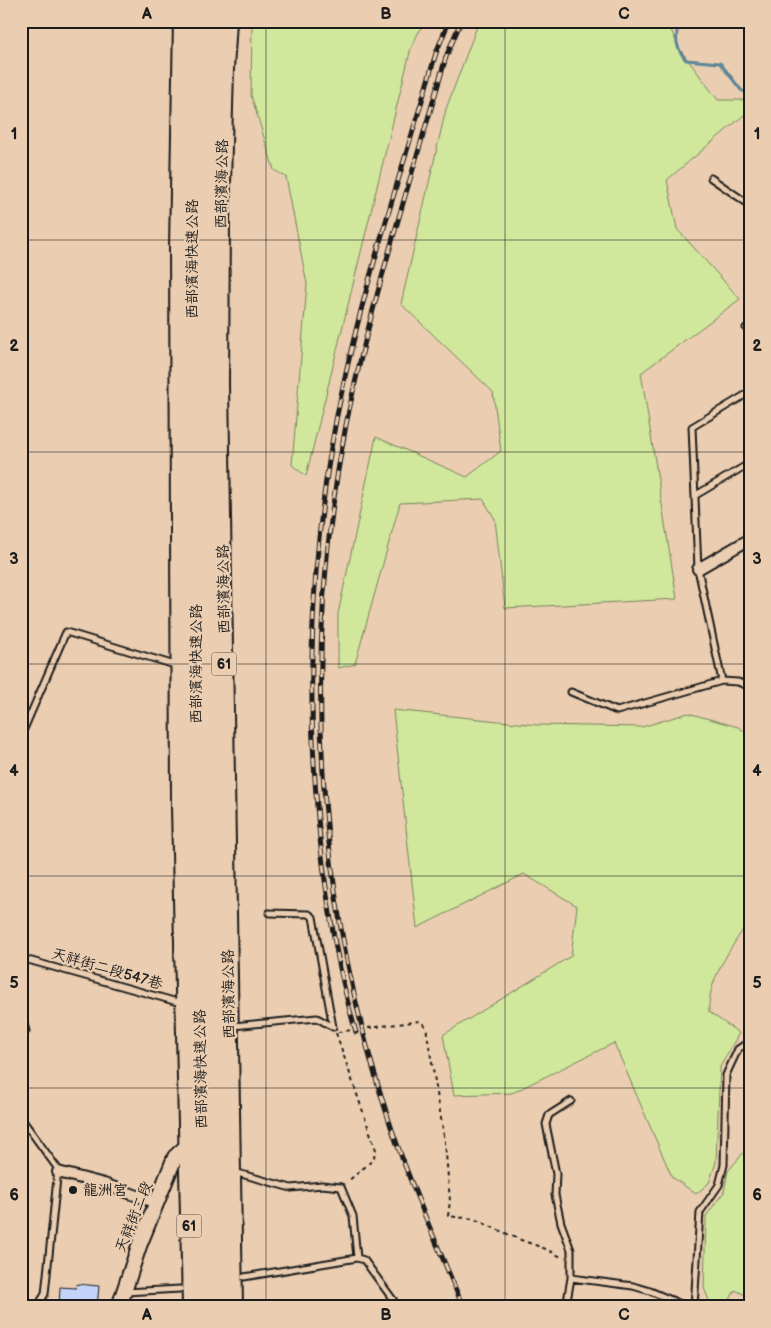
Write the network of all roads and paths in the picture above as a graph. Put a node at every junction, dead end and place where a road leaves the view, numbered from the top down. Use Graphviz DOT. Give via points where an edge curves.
graph roads {
  1 [pos="182,21"];
  2 [pos="197,21"];
  3 [pos="212,21"];
  4 [pos="228,21"];
  5 [pos="711,178"];
  6 [pos="750,205"];
  7 [pos="220,384"];
  8 [pos="750,392"];
  9 [pos="750,463"];
  10 [pos="696,495"];
  11 [pos="750,539"];
  12 [pos="208,558"];
  13 [pos="698,569"];
  14 [pos="180,667"];
  15 [pos="722,680"];
  16 [pos="750,687"];
  17 [pos="571,692"];
  18 [pos="21,736"];
  19 [pos="196,851"];
  20 [pos="269,913"];
  21 [pos="184,955"];
  22 [pos="21,958"];
  23 [pos="186,1005"];
  24 [pos="21,1013"];
  25 [pos="229,1026"];
  26 [pos="333,1027"];
  27 [pos="368,1028"];
  28 [pos="351,1030"];
  29 [pos="26,1032"];
  30 [pos="336,1032"];
  31 [pos="750,1041"];
  32 [pos="571,1101"];
  33 [pos="21,1118"];
  34 [pos="188,1145"];
  35 [pos="231,1171"];
  36 [pos="58,1172"];
  37 [pos="341,1187"];
  38 [pos="157,1203"];
  39 [pos="357,1258"];
  40 [pos="570,1262"];
  41 [pos="244,1276"];
  42 [pos="571,1278"];
  43 [pos="180,1289"];
  44 [pos="122,1292"];
  45 [pos="37,1307"];
  46 [pos="119,1307"];
  47 [pos="192,1307"];
  48 [pos="206,1307"];
  49 [pos="222,1307"];
  50 [pos="234,1307"];
  51 [pos="393,1307"];
  52 [pos="566,1307"];
  53 [pos="688,1307"];
  54 [pos="694,1307"];
  1 -- 14 [label="main road, 61" via="178,247"];
  2 -- 19 [label="highway, 西部濱海快速公路 / 61" via="192,136"];
  3 -- 12 [label="highway, 西部濱海快速公路 / 61" via="206,232"];
  4 -- 7 [label="main road, 西部濱海公路 / 61"];
  5 -- 6 [label="lane"];
  7 -- 12 [label="highway"];
  7 -- 25 [label="main road, 西部濱海公路 / 61"];
  8 -- 10 [label="lane" via="692,427"];
  9 -- 10 [label="lane"];
  10 -- 13 [label="lane"];
  11 -- 13 [label="street"];
  12 -- 49 [label="highway, 西部濱海快速公路 / 61"];
  13 -- 15 [label="lane"];
  14 -- 18 [label="lane" via="66,632"];
  14 -- 21 [label="main road, 61"];
  15 -- 16 [label="lane"];
  15 -- 17 [label="lane" via="616,711"];
  19 -- 21 [label="highway"];
  19 -- 48 [label="highway, 西部濱海快速公路 / 61"];
  20 -- 26 [label="lane" via="309,914 313,917"];
  21 -- 23 [label="main road, 61"];
  22 -- 23 [label="lane, 天祥街二段547巷"];
  23 -- 34 [label="main road, 61"];
  24 -- 29 [label="lane"];
  25 -- 26 [label="lane" via="317,1018"];
  25 -- 35 [label="main road, 西部濱海公路 / 61"];
  26 -- 30 [label="path"];
  27 -- 40 [label="path" via="420,1021 426,1027 445,1142 450,1201 448,1216 474,1219"];
  28 -- 30 [label="path"];
  30 -- 37 [label="path" via="376,1150 373,1160"];
  31 -- 54 [label="lane" via="738,1049 726,1075 724,1165 719,1186 700,1212"];
  32 -- 40 [label="lane" via="549,1115 546,1124 556,1174 557,1208 571,1250"];
  33 -- 36 [label="lane"];
  34 -- 38 [label="street, 天祥街二段" via="175,1157"];
  34 -- 47 [label="main road, 61"];
  35 -- 37 [label="lane" via="291,1188"];
  35 -- 50 [label="main road, 西部濱海公路 / 61"];
  36 -- 38 [label="street"];
  36 -- 45 [label="lane" via="45,1294"];
  37 -- 39 [label="lane" via="353,1216"];
  38 -- 44 [label="street, 天祥街二段"];
  39 -- 41 [label="lane"];
  39 -- 51 [label="lane" via="364,1260 394,1301"];
  40 -- 42 [label="lane"];
  42 -- 52 [label="lane"];
  42 -- 53 [label="lane" via="633,1286"];
  43 -- 44 [label="lane"];
  44 -- 46 [label="street, 天祥街二段"];
}
